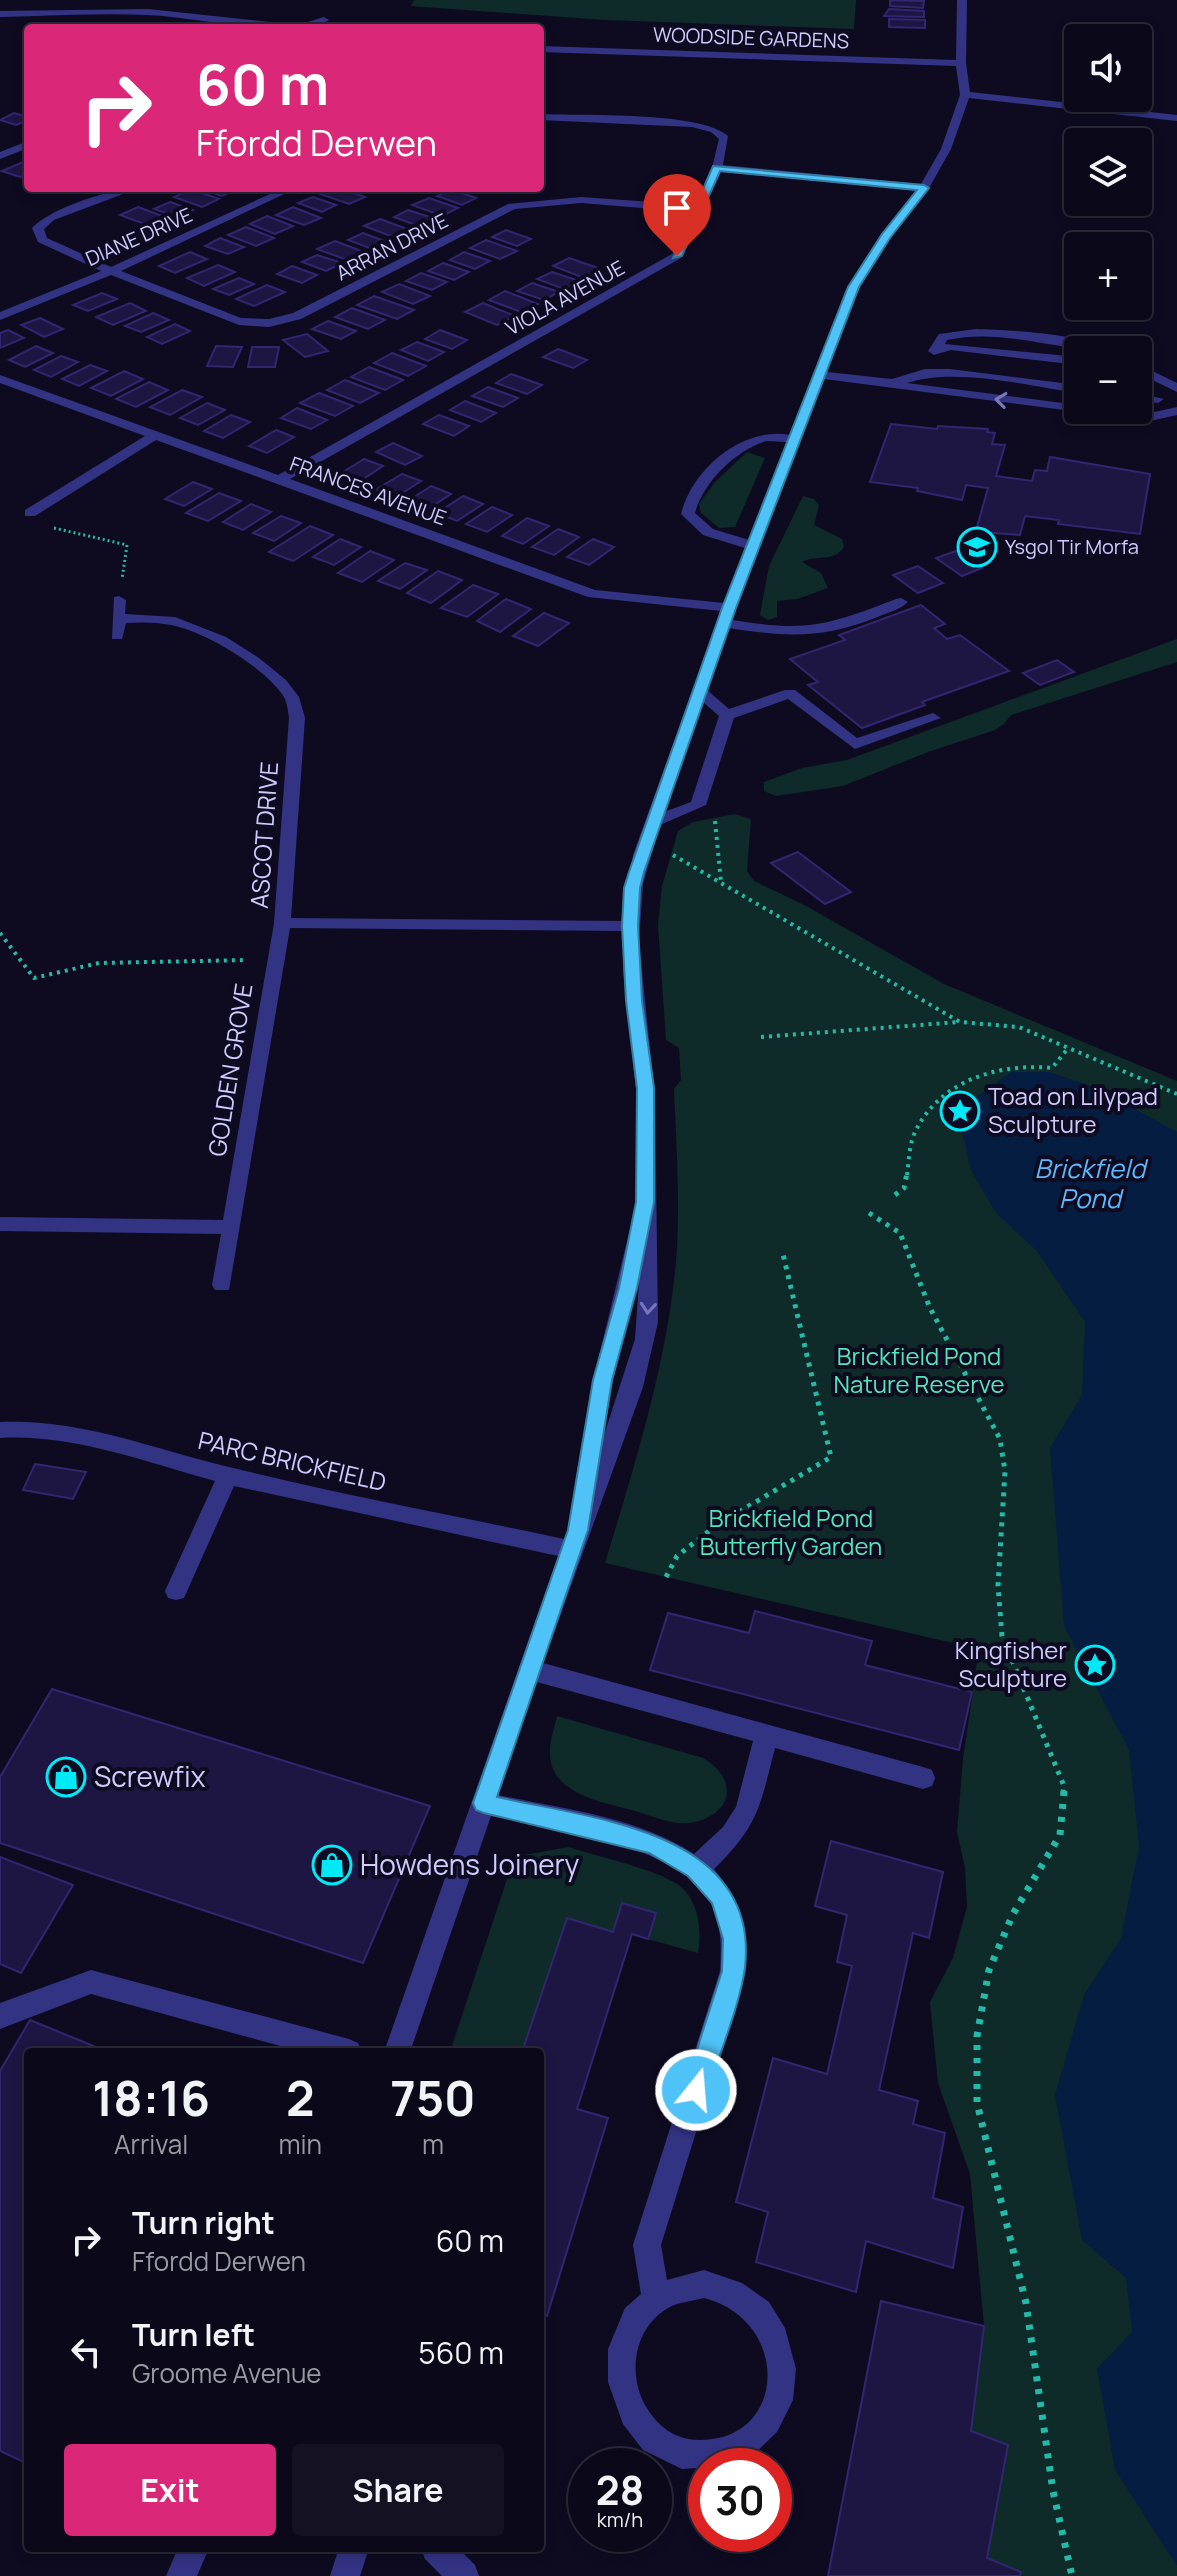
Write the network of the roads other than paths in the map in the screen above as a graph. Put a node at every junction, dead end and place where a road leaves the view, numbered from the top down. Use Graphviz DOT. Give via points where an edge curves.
graph roads {
  1 [pos="962,0"];
  2 [pos="0,14"];
  3 [pos="324,20"];
  4 [pos="266,24"];
  5 [pos="308,24"];
  6 [pos="544,49"];
  7 [pos="961,63"];
  8 [pos="965,95"];
  9 [pos="544,117"];
  10 [pos="1177,118"];
  11 [pos="24,146"];
  12 [pos="0,156"];
  13 [pos="717,168"];
  14 [pos="924,188"];
  15 [pos="123,192"];
  16 [pos="283,192"];
  17 [pos="698,209"];
  18 [pos="111,271"];
  19 [pos="0,316"];
  20 [pos="1064,343"];
  21 [pos="935,350"];
  22 [pos="1064,359"];
  23 [pos="925,373"];
  24 [pos="820,375"];
  25 [pos="1152,375"];
  26 [pos="0,379"];
  27 [pos="883,383"];
  28 [pos="1064,387"];
  29 [pos="1177,388"];
  30 [pos="1152,398"];
  31 [pos="1158,399"];
  32 [pos="1064,408"];
  33 [pos="1177,411"];
  34 [pos="1152,417"];
  35 [pos="155,435"];
  36 [pos="796,440"];
  37 [pos="279,480"];
  38 [pos="30,513"];
  39 [pos="753,546"];
  40 [pos="119,600"];
  41 [pos="901,602"];
  42 [pos="729,608"];
  43 [pos="119,619"];
  44 [pos="723,623"];
  45 [pos="117,636"];
  46 [pos="699,691"];
  47 [pos="727,715"];
  48 [pos="933,718"];
  49 [pos="652,822"];
  50 [pos="282,923"];
  51 [pos="630,926"];
  52 [pos="645,1202"];
  53 [pos="0,1224"];
  54 [pos="231,1227"];
  55 [pos="222,1285"];
  56 [pos="0,1430"];
  57 [pos="228,1476"];
  58 [pos="575,1540"];
  59 [pos="176,1591"];
  60 [pos="531,1670"];
  61 [pos="766,1736"];
  62 [pos="923,1778"];
  63 [pos="484,1803"];
  64 [pos="696,1869"];
  65 [pos="0,2016"];
  66 [pos="334,2048"];
  67 [pos="398,2048"];
  68 [pos="656,2297"];
  69 [pos="192,2552"];
  70 [pos="354,2552"];
  71 [pos="440,2552"];
  72 [pos="181,2576"];
  73 [pos="345,2576"];
  74 [pos="464,2576"];
  1 -- 7 [label="street"];
  2 -- 4 [label="street" via="148,12"];
  3 -- 5 [label="street"];
  6 -- 7 [label="street, WOODSIDE GARDENS"];
  7 -- 8 [label="street"];
  8 -- 10 [label="street"];
  8 -- 14 [label="street" via="946,149"];
  9 -- 13 [label="street, VIOLA AVENUE" via="692,124 715,130 724,138"];
  11 -- 12 [label="street"];
  13 -- 14 [label="street"];
  13 -- 17 [label="street, VIOLA AVENUE"];
  14 -- 24 [label="street" via="885,236 854,287"];
  15 -- 18 [label="street, ARRAN DRIVE" via="50,218 38,228 42,240"];
  16 -- 18 [label="street, DIANE DRIVE"];
  17 -- 18 [label="street, ARRAN DRIVE" via="569,201 512,206 297,316 269,323 239,321"];
  17 -- 37 [label="street, VIOLA AVENUE" via="677,256"];
  18 -- 19 [label="street, DIANE DRIVE"];
  20 -- 21 [label="street" via="964,332 943,337"];
  21 -- 22 [label="street" via="951,346"];
  21 -- 23 [label="street"];
  23 -- 27 [label="street"];
  23 -- 28 [label="street"];
  24 -- 27 [label="street"];
  24 -- 36 [label="street"];
  25 -- 29 [label="street"];
  26 -- 35 [label="street, FRANCES AVENUE"];
  32 -- 27 [label="street, one-way"];
  30 -- 31 [label="street"];
  33 -- 34 [label="street"];
  35 -- 37 [label="street, FRANCES AVENUE"];
  35 -- 38 [label="street"];
  36 -- 39 [label="street"];
  36 -- 39 [label="street" via="765,436 750,442 724,459 688,505 688,514 708,532"];
  37 -- 42 [label="street, FRANCES AVENUE" via="593,594"];
  39 -- 42 [label="street"];
  40 -- 43 [label="street"];
  41 -- 44 [label="street" via="811,631"];
  42 -- 44 [label="street"];
  43 -- 45 [label="street"];
  43 -- 50 [label="street, ASCOT DRIVE" via="151,617 211,635 270,673 292,696 297,718"];
  44 -- 46 [label="street"];
  46 -- 47 [label="street"];
  46 -- 49 [label="street"];
  47 -- 48 [label="street" via="790,693 855,744"];
  47 -- 49 [label="street" via="698,805"];
  49 -- 51 [label="street" via="632,888"];
  50 -- 51 [label="street, ASCOT DRIVE"];
  50 -- 54 [label="street, GOLDEN GROVE"];
  51 -- 52 [label="street" via="645,1088"];
  52 -- 58 [label="street" via="603,1380"];
  52 -- 58 [label="street, one-way" via="650,1288 645,1338"];
  53 -- 54 [label="street"];
  54 -- 55 [label="street, GOLDEN GROVE"];
  56 -- 57 [label="street, PARC BRICKFIELD" via="65,1433"];
  57 -- 58 [label="street, PARC BRICKFIELD"];
  57 -- 59 [label="street"];
  58 -- 60 [label="street"];
  60 -- 61 [label="street"];
  60 -- 63 [label="street"];
  61 -- 62 [label="street"];
  61 -- 64 [label="street" via="747,1810 732,1835"];
  63 -- 64 [label="street" via="654,1844"];
  63 -- 67 [label="street"];
  64 -- 68 [label="street" via="721,1897 735,1939 733,1971 647,2245"];
  65 -- 66 [label="street" via="91,1982"];
  68 -- 68 [label="street" via="637,2314 624,2337 623,2391 634,2417 654,2440 679,2453 708,2457 735,2451 758,2434 774,2410 781,2381 779,2352 767,2324 750,2303 704,2284 679,2286"];
  69 -- 72 [label="street"];
  70 -- 73 [label="street"];
  71 -- 74 [label="street"];
}
